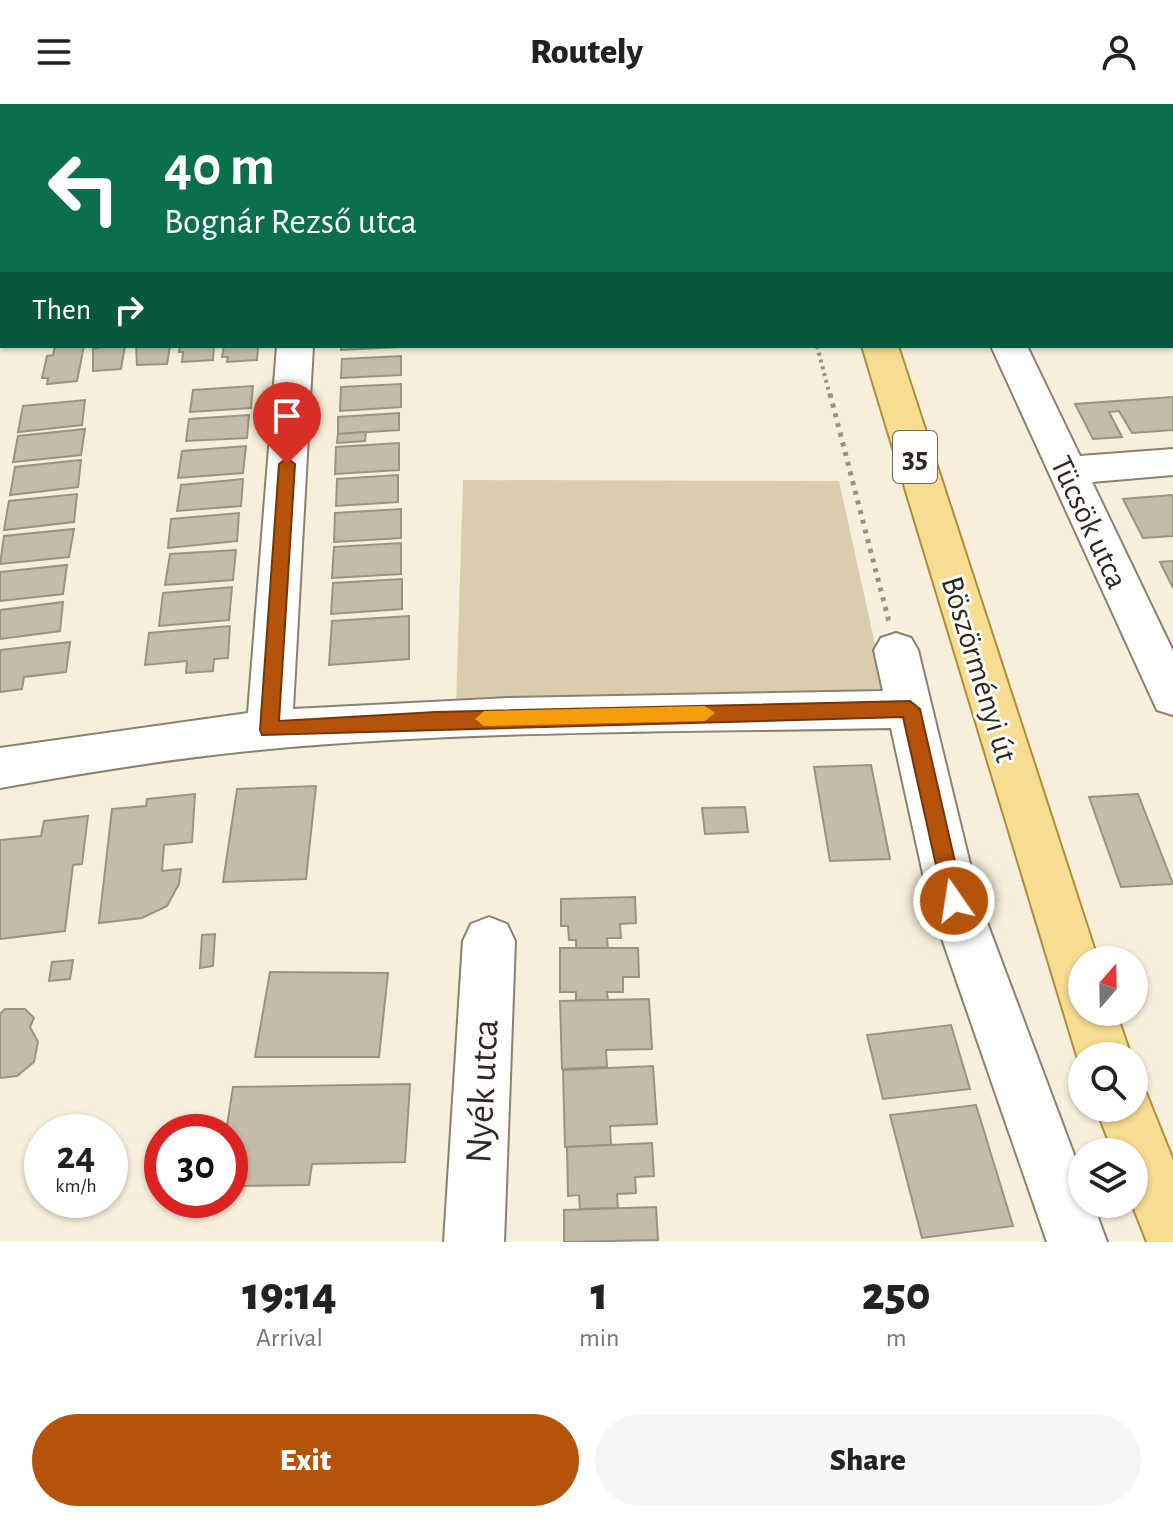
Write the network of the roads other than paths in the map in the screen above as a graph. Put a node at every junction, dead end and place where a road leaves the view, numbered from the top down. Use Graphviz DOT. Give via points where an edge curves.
graph roads {
  1 [pos="295,348"];
  2 [pos="881,348"];
  3 [pos="1010,348"];
  4 [pos="1173,462"];
  5 [pos="1065,471"];
  6 [pos="896,650"];
  7 [pos="1173,697"];
  8 [pos="910,709"];
  9 [pos="269,730"];
  10 [pos="0,768"];
  11 [pos="489,941"];
  12 [pos="1068,946"];
  13 [pos="1129,1122"];
  14 [pos="1173,1234"];
  15 [pos="474,1242"];
  16 [pos="1077,1242"];
  1 -- 9 [label="street"];
  2 -- 12 [label="main road, Böszörményi út / 35"];
  3 -- 5 [label="street, Tücsök utca"];
  4 -- 5 [label="street"];
  5 -- 7 [label="street, Tücsök utca"];
  6 -- 8 [label="street"];
  8 -- 9 [label="street" via="436,720"];
  8 -- 16 [label="street" via="954,901"];
  9 -- 10 [label="street"];
  11 -- 15 [label="street, Nyék utca"];
  13 -- 14 [label="main road"];
}
